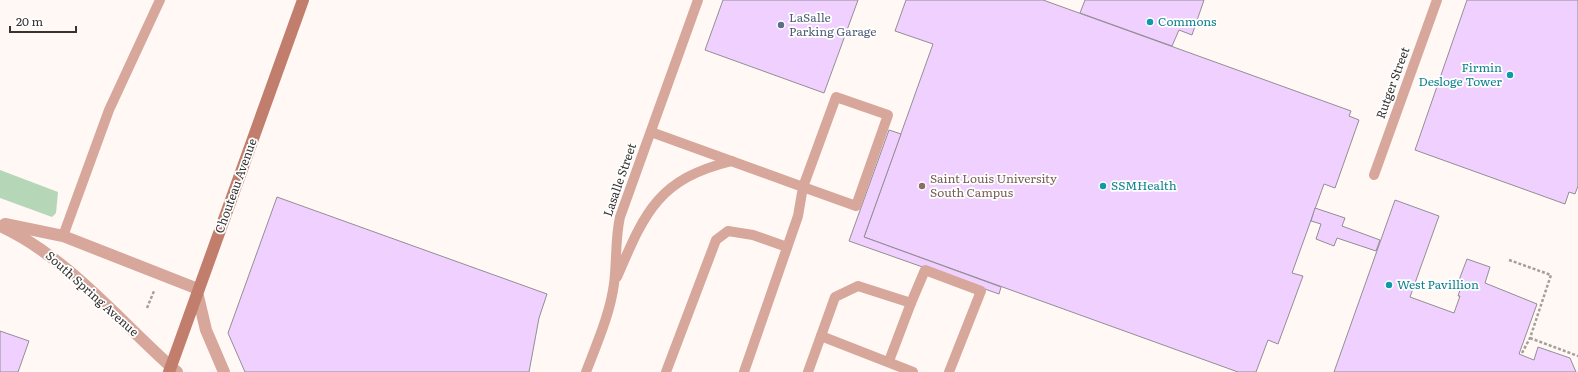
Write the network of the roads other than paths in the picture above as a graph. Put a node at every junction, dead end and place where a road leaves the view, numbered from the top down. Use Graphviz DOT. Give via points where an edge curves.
graph roads {
  1 [pos="160,0"];
  2 [pos="303,0"];
  3 [pos="698,0"];
  4 [pos="1437,0"];
  5 [pos="651,132"];
  6 [pos="732,161"];
  7 [pos="1374,175"];
  8 [pos="803,186"];
  9 [pos="0,225"];
  10 [pos="63,236"];
  11 [pos="787,247"];
  12 [pos="614,285"];
  13 [pos="198,290"];
  14 [pos="911,303"];
  15 [pos="821,336"];
  16 [pos="889,362"];
  17 [pos="172,370"];
  18 [pos="224,372"];
  19 [pos="586,372"];
  20 [pos="666,372"];
  21 [pos="744,372"];
  22 [pos="808,372"];
  23 [pos="913,372"];
  24 [pos="949,372"];
  1 -- 10 [label="lane" via="109,110"];
  2 -- 13 [label="main road, Chouteau Avenue"];
  3 -- 5 [label="lane, Lasalle Street"];
  4 -- 7 [label="lane, Rutger Street"];
  5 -- 6 [label="lane"];
  5 -- 12 [label="lane, Lasalle Street" via="620,217 616,234"];
  6 -- 8 [label="lane"];
  6 -- 12 [label="lane" via="684,178 661,196 639,228"];
  8 -- 8 [label="lane" via="856,206 888,115 836,97"];
  8 -- 11 [label="lane" via="798,216"];
  9 -- 10 [label="street, South Spring Avenue" via="25,227"];
  9 -- 17 [label="street, South Spring Avenue" via="47,253 140,337"];
  10 -- 13 [label="street, South Spring Avenue"];
  11 -- 20 [label="lane" via="753,235 728,231 716,240"];
  11 -- 21 [label="lane"];
  12 -- 19 [label="lane, Lasalle Street" via="604,324"];
  13 -- 17 [label="main road, Chouteau Avenue"];
  13 -- 18 [label="street" via="206,330"];
  14 -- 15 [label="lane" via="858,286 835,297"];
  14 -- 16 [label="lane"];
  14 -- 24 [label="lane" via="925,270 981,291"];
  15 -- 16 [label="lane"];
  15 -- 22 [label="lane"];
  16 -- 23 [label="lane"];
}
